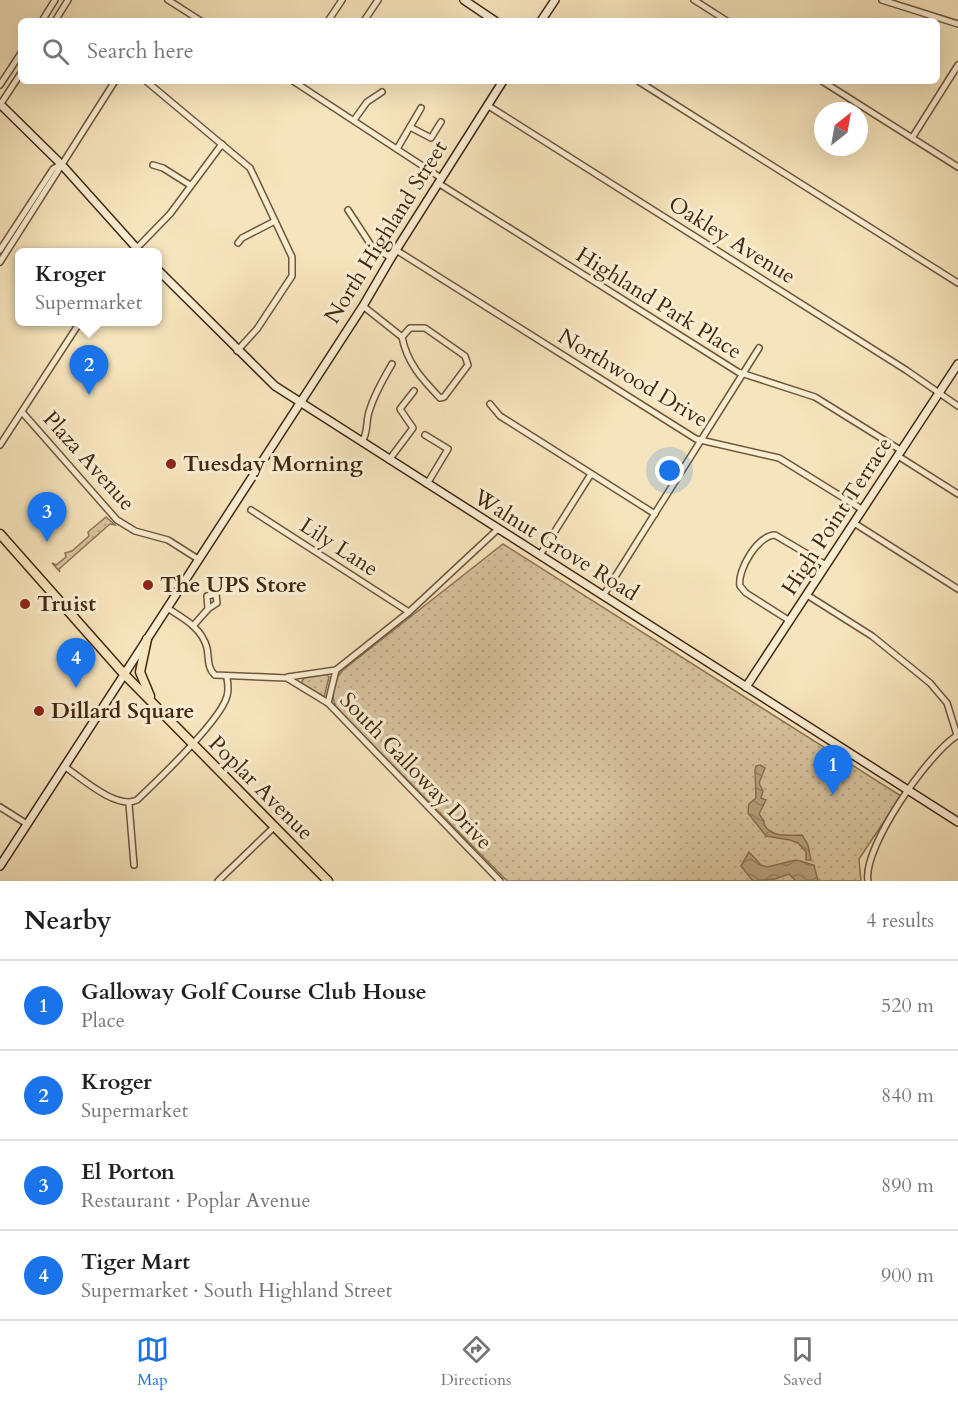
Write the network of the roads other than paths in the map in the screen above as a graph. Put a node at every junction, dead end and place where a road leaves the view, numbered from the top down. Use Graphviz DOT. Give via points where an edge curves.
graph roads {
  1 [pos="55,0"];
  2 [pos="68,0"];
  3 [pos="168,0"];
  4 [pos="342,0"];
  5 [pos="378,0"];
  6 [pos="464,0"];
  7 [pos="555,0"];
  8 [pos="694,0"];
  9 [pos="882,0"];
  10 [pos="44,18"];
  11 [pos="57,18"];
  12 [pos="196,18"];
  13 [pos="330,18"];
  14 [pos="366,18"];
  15 [pos="491,18"];
  16 [pos="544,18"];
  17 [pos="722,18"];
  18 [pos="939,18"];
  19 [pos="940,18"];
  20 [pos="958,24"];
  21 [pos="18,58"];
  22 [pos="958,65"];
  23 [pos="18,78"];
  24 [pos="114,84"];
  25 [pos="150,84"];
  26 [pos="298,84"];
  27 [pos="501,84"];
  28 [pos="643,84"];
  29 [pos="827,84"];
  30 [pos="0,85"];
  31 [pos="382,92"];
  32 [pos="0,105"];
  33 [pos="487,105"];
  34 [pos="421,108"];
  35 [pos="354,120"];
  36 [pos="441,122"];
  37 [pos="410,127"];
  38 [pos="912,138"];
  39 [pos="222,144"];
  40 [pos="397,149"];
  41 [pos="61,164"];
  42 [pos="153,165"];
  43 [pos="958,167"];
  44 [pos="440,180"];
  45 [pos="190,185"];
  46 [pos="348,210"];
  47 [pos="275,221"];
  48 [pos="14,234"];
  49 [pos="238,243"];
  50 [pos="134,248"];
  51 [pos="140,248"];
  52 [pos="396,249"];
  53 [pos="0,250"];
  54 [pos="391,258"];
  55 [pos="0,262"];
  56 [pos="162,274"];
  57 [pos="958,283"];
  58 [pos="363,306"];
  59 [pos="77,326"];
  60 [pos="402,337"];
  61 [pos="759,348"];
  62 [pos="237,351"];
  63 [pos="392,364"];
  64 [pos="958,364"];
  65 [pos="743,375"];
  66 [pos="414,391"];
  67 [pos="939,394"];
  68 [pos="299,402"];
  69 [pos="490,404"];
  70 [pos="958,406"];
  71 [pos="22,412"];
  72 [pos="425,435"];
  73 [pos="701,441"];
  74 [pos="362,442"];
  75 [pos="0,445"];
  76 [pos="900,454"];
  77 [pos="389,460"];
  78 [pos="591,474"];
  79 [pos="427,484"];
  80 [pos="958,494"];
  81 [pos="251,510"];
  82 [pos="863,510"];
  83 [pos="655,514"];
  84 [pos="854,523"];
  85 [pos="498,529"];
  86 [pos="0,534"];
  87 [pos="540,555"];
  88 [pos="198,559"];
  89 [pos="826,565"];
  90 [pos="958,589"];
  91 [pos="807,595"];
  92 [pos="603,596"];
  93 [pos="167,608"];
  94 [pos="208,609"];
  95 [pos="409,612"];
  96 [pos="790,621"];
  97 [pos="194,626"];
  98 [pos="147,639"];
  99 [pos="336,670"];
  100 [pos="124,674"];
  101 [pos="227,678"];
  102 [pos="287,678"];
  103 [pos="746,687"];
  104 [pos="328,703"];
  105 [pos="154,705"];
  106 [pos="958,735"];
  107 [pos="192,744"];
  108 [pos="64,766"];
  109 [pos="909,791"];
  110 [pos="129,804"];
  111 [pos="0,807"];
  112 [pos="958,822"];
  113 [pos="27,824"];
  114 [pos="274,827"];
  115 [pos="134,865"];
  116 [pos="0,866"];
  117 [pos="218,881"];
  118 [pos="328,881"];
  119 [pos="500,881"];
  120 [pos="868,881"];
  1 -- 10 [label="street"];
  2 -- 11 [label="street"];
  3 -- 12 [label="street"];
  4 -- 13 [label="street"];
  5 -- 14 [label="street"];
  6 -- 15 [label="main road"];
  7 -- 16 [label="main road"];
  8 -- 17 [label="street"];
  9 -- 18 [label="street"];
  19 -- 20 [label="street"];
  21 -- 30 [label="street"];
  22 -- 38 [label="street"];
  23 -- 32 [label="street"];
  24 -- 41 [label="street"];
  25 -- 39 [label="street"];
  26 -- 35 [label="street, Highland Park Place"];
  27 -- 33 [label="main road, North Highland Street"];
  28 -- 57 [label="street"];
  29 -- 38 [label="street"];
  31 -- 35 [label="street" via="367,102"];
  32 -- 41 [label="main road"];
  33 -- 44 [label="main road, North Highland Street"];
  33 -- 67 [label="street, Oakley Avenue"];
  34 -- 37 [label="street"];
  35 -- 40 [label="street, Highland Park Place"];
  36 -- 37 [label="street" via="430,138"];
  37 -- 40 [label="street"];
  38 -- 43 [label="street"];
  39 -- 45 [label="street"];
  39 -- 47 [label="street" via="250,168"];
  40 -- 44 [label="street, Highland Park Place"];
  41 -- 48 [label="street"];
  41 -- 50 [label="main road"];
  42 -- 45 [label="street"];
  44 -- 52 [label="main road, North Highland Street"];
  44 -- 65 [label="street, Highland Park Place"];
  45 -- 51 [label="street"];
  46 -- 54 [label="street" via="370,244"];
  47 -- 49 [label="street"];
  47 -- 62 [label="street" via="292,257 292,276"];
  48 -- 53 [label="street"];
  48 -- 55 [label="street"];
  52 -- 54 [label="main road, North Highland Street"];
  52 -- 73 [label="street, Northwood Drive"];
  54 -- 58 [label="main road, North Highland Street"];
  56 -- 62 [label="main road, Walnut Grove Road"];
  58 -- 60 [label="street"];
  58 -- 68 [label="main road, North Highland Street"];
  59 -- 71 [label="street"];
  60 -- 60 [label="street" via="411,364 435,393 444,397 468,365 465,356 425,328 410,328"];
  61 -- 65 [label="street"];
  62 -- 68 [label="main road, Walnut Grove Road" via="271,383"];
  63 -- 74 [label="street" via="370,406 367,434"];
  64 -- 67 [label="main road, High Point Terrace"];
  65 -- 73 [label="street"];
  65 -- 76 [label="street, Highland Park Place" via="819,399"];
  66 -- 77 [label="street" via="400,409 413,428"];
  67 -- 70 [label="street, Oakley Avenue"];
  67 -- 76 [label="main road, High Point Terrace"];
  68 -- 74 [label="main road, Walnut Grove Road"];
  68 -- 88 [label="main road, North Highland Street"];
  69 -- 78 [label="street" via="500,416"];
  71 -- 75 [label="street"];
  71 -- 88 [label="street, Plaza Avenue" via="117,520 135,531 168,540"];
  72 -- 79 [label="street" via="448,449"];
  73 -- 82 [label="street, Northwood Drive" via="778,458"];
  73 -- 83 [label="street"];
  74 -- 77 [label="main road, Walnut Grove Road"];
  76 -- 80 [label="street, Highland Park Place"];
  76 -- 82 [label="main road, High Point Terrace"];
  77 -- 79 [label="main road, Walnut Grove Road"];
  78 -- 83 [label="street"];
  78 -- 87 [label="street"];
  79 -- 85 [label="main road, Walnut Grove Road"];
  81 -- 95 [label="street, Lily Lane"];
  82 -- 84 [label="main road, High Point Terrace"];
  83 -- 92 [label="street"];
  84 -- 89 [label="main road, High Point Terrace"];
  84 -- 90 [label="street"];
  85 -- 87 [label="main road, Walnut Grove Road"];
  85 -- 95 [label="street"];
  86 -- 100 [label="main road, Poplar Avenue"];
  87 -- 92 [label="main road, Walnut Grove Road"];
  88 -- 93 [label="main road, North Highland Street"];
  89 -- 91 [label="main road, High Point Terrace"];
  89 -- 96 [label="street" via="783,538 771,535 760,541 739,582 746,593"];
  91 -- 96 [label="main road, High Point Terrace"];
  91 -- 106 [label="street" via="876,639 935,688 948,703"];
  92 -- 103 [label="main road, Walnut Grove Road"];
  93 -- 97 [label="street"];
  93 -- 98 [label="main road, North Highland Street"];
  94 -- 97 [label="street"];
  95 -- 99 [label="street"];
  96 -- 103 [label="main road, High Point Terrace"];
  97 -- 101 [label="street" via="206,644 211,672"];
  98 -- 100 [label="main road, North Highland Street"];
  98 -- 105 [label="main road" via="140,672"];
  99 -- 102 [label="street"];
  99 -- 104 [label="street"];
  100 -- 105 [label="main road, Poplar Avenue"];
  100 -- 108 [label="main road, North Highland Street"];
  101 -- 102 [label="street"];
  101 -- 107 [label="street" via="225,701"];
  102 -- 104 [label="street, South Galloway Drive"];
  103 -- 109 [label="main road, Walnut Grove Road"];
  104 -- 119 [label="street, South Galloway Drive"];
  105 -- 107 [label="main road, Poplar Avenue"];
  106 -- 109 [label="street" via="935,753"];
  107 -- 110 [label="street" via="145,793"];
  107 -- 114 [label="main road, Poplar Avenue"];
  108 -- 110 [label="street" via="118,802"];
  108 -- 113 [label="main road, North Highland Street"];
  109 -- 112 [label="main road, Walnut Grove Road"];
  109 -- 120 [label="street" via="875,847 866,870"];
  110 -- 115 [label="street"];
  111 -- 113 [label="street"];
  113 -- 116 [label="main road, North Highland Street"];
  114 -- 117 [label="street"];
  114 -- 118 [label="main road, Poplar Avenue"];
}
